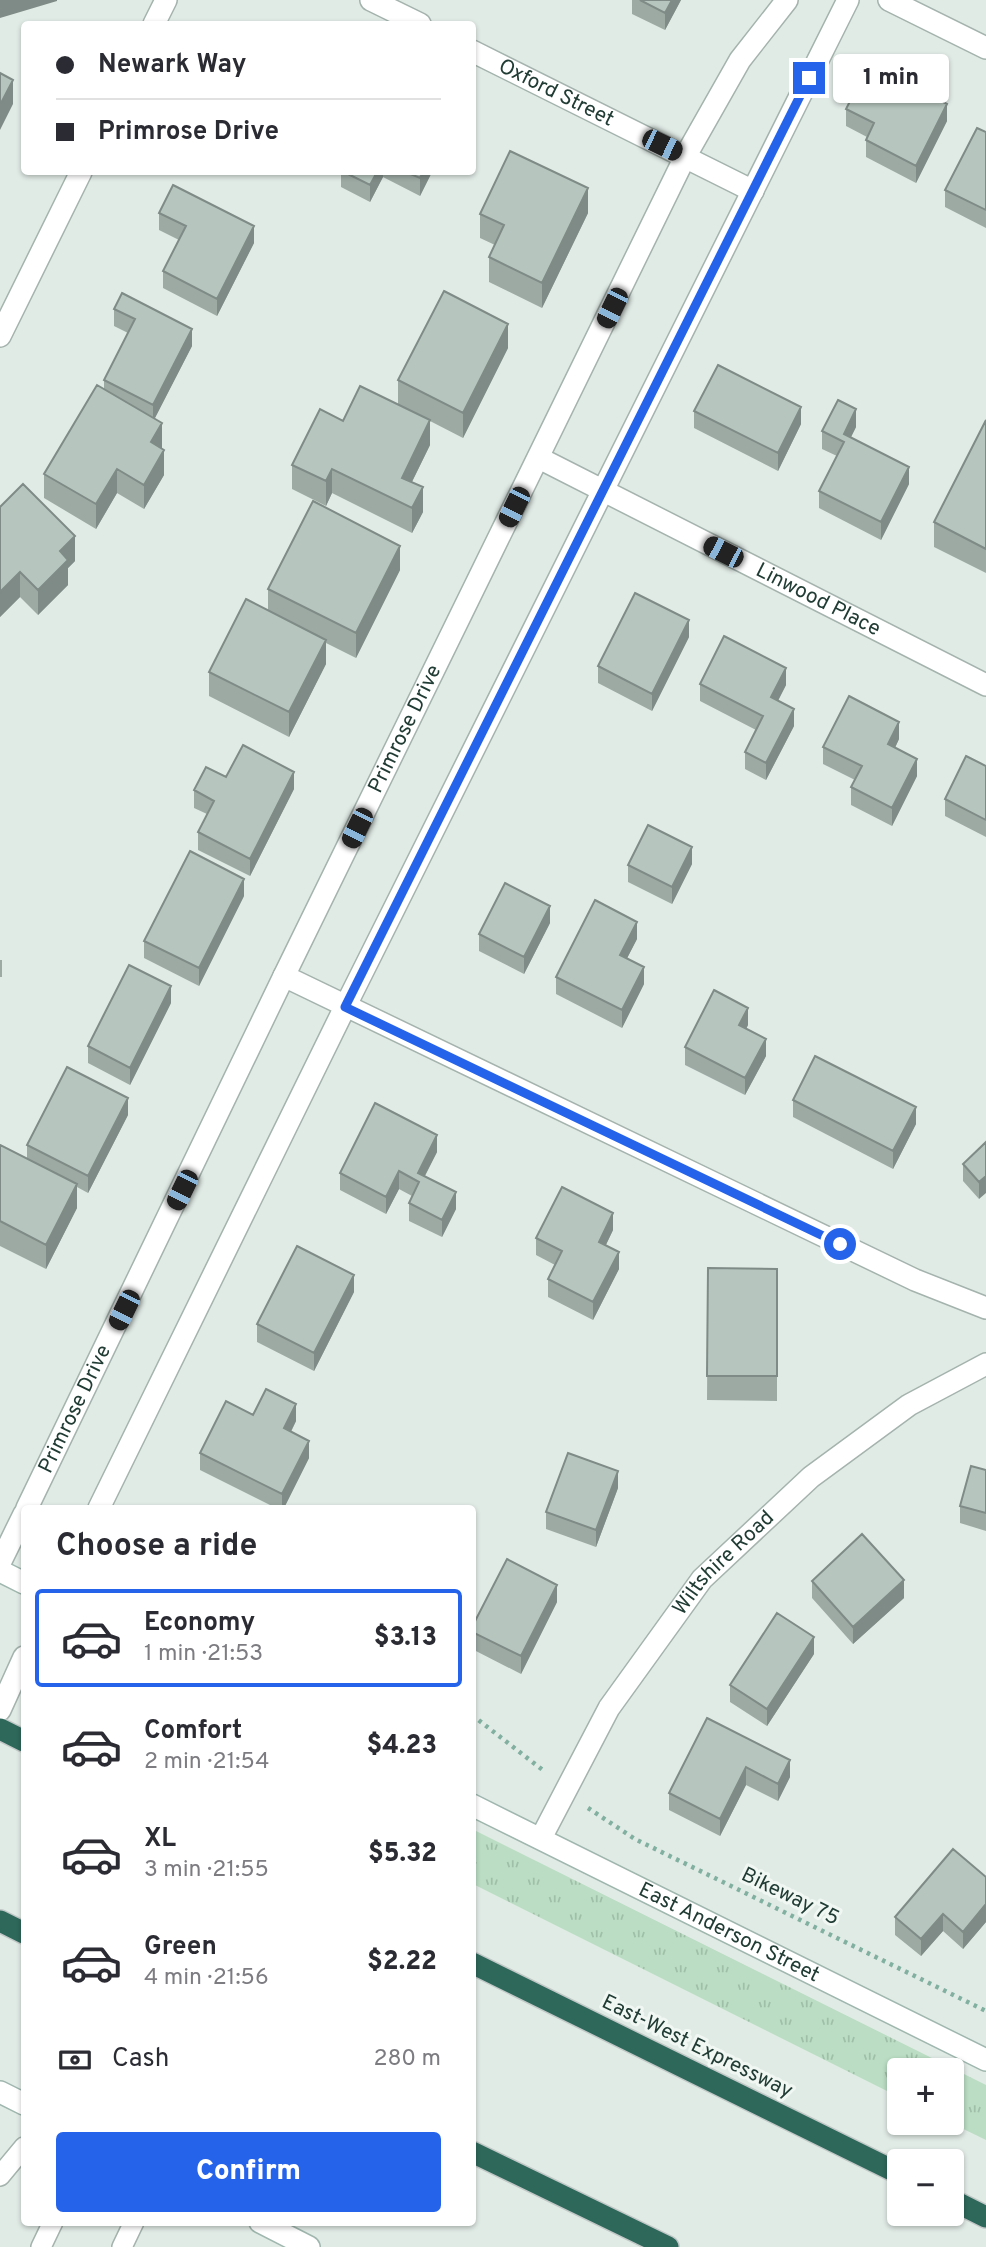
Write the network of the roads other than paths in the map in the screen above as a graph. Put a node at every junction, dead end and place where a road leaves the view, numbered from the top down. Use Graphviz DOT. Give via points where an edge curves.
graph roads {
  1 [pos="166,0"];
  2 [pos="371,0"];
  3 [pos="788,0"];
  4 [pos="848,0"];
  5 [pos="890,0"];
  6 [pos="156,21"];
  7 [pos="414,21"];
  8 [pos="986,48"];
  9 [pos="476,53"];
  10 [pos="685,157"];
  11 [pos="80,175"];
  12 [pos="753,191"];
  13 [pos="0,336"];
  14 [pos="539,458"];
  15 [pos="604,491"];
  16 [pos="986,685"];
  17 [pos="284,976"];
  18 [pos="345,1007"];
  19 [pos="986,1308"];
  20 [pos="986,1364"];
  21 [pos="28,1505"];
  22 [pos="100,1505"];
  23 [pos="21,1520"];
  24 [pos="0,1563"];
  25 [pos="0,1571"];
  26 [pos="21,1582"];
  27 [pos="21,1664"];
  28 [pos="0,1710"];
  29 [pos="0,1729"];
  30 [pos="21,1740"];
  31 [pos="476,1807"];
  32 [pos="541,1838"];
  33 [pos="0,1921"];
  34 [pos="21,1932"];
  35 [pos="476,1965"];
  36 [pos="986,2060"];
  37 [pos="0,2092"];
  38 [pos="21,2102"];
  39 [pos="21,2151"];
  40 [pos="476,2154"];
  41 [pos="887,2168"];
  42 [pos="0,2176"];
  43 [pos="964,2206"];
  44 [pos="986,2217"];
  45 [pos="51,2226"];
  46 [pos="132,2226"];
  47 [pos="268,2226"];
  48 [pos="41,2247"];
  49 [pos="122,2247"];
  50 [pos="309,2247"];
  51 [pos="668,2247"];
  1 -- 6 [label="street"];
  2 -- 7 [label="street"];
  3 -- 10 [label="street, Primrose Drive" via="740,60"];
  4 -- 12 [label="street"];
  5 -- 8 [label="street"];
  9 -- 10 [label="street, Oxford Street"];
  10 -- 12 [label="street, Oxford Street"];
  10 -- 14 [label="street, Primrose Drive"];
  11 -- 13 [label="street"];
  12 -- 15 [label="street"];
  14 -- 15 [label="street, Linwood Place"];
  14 -- 17 [label="street, Primrose Drive"];
  15 -- 16 [label="street, Linwood Place"];
  15 -- 18 [label="street"];
  17 -- 18 [label="street"];
  17 -- 21 [label="street, Primrose Drive"];
  18 -- 19 [label="street" via="915,1280"];
  18 -- 22 [label="street"];
  20 -- 32 [label="street, Wiltshire Road" via="909,1405 811,1477 702,1579 609,1709"];
  23 -- 24 [label="street"];
  25 -- 26 [label="street"];
  27 -- 28 [label="street"];
  29 -- 30 [label="highway"];
  31 -- 32 [label="street, East Anderson Street"];
  32 -- 36 [label="street, East Anderson Street"];
  33 -- 34 [label="highway"];
  35 -- 41 [label="highway, East-West Expressway"];
  37 -- 38 [label="street"];
  39 -- 42 [label="lane"];
  40 -- 51 [label="highway"];
  43 -- 44 [label="highway"];
  45 -- 48 [label="lane"];
  46 -- 49 [label="lane"];
  47 -- 50 [label="street"];
}
